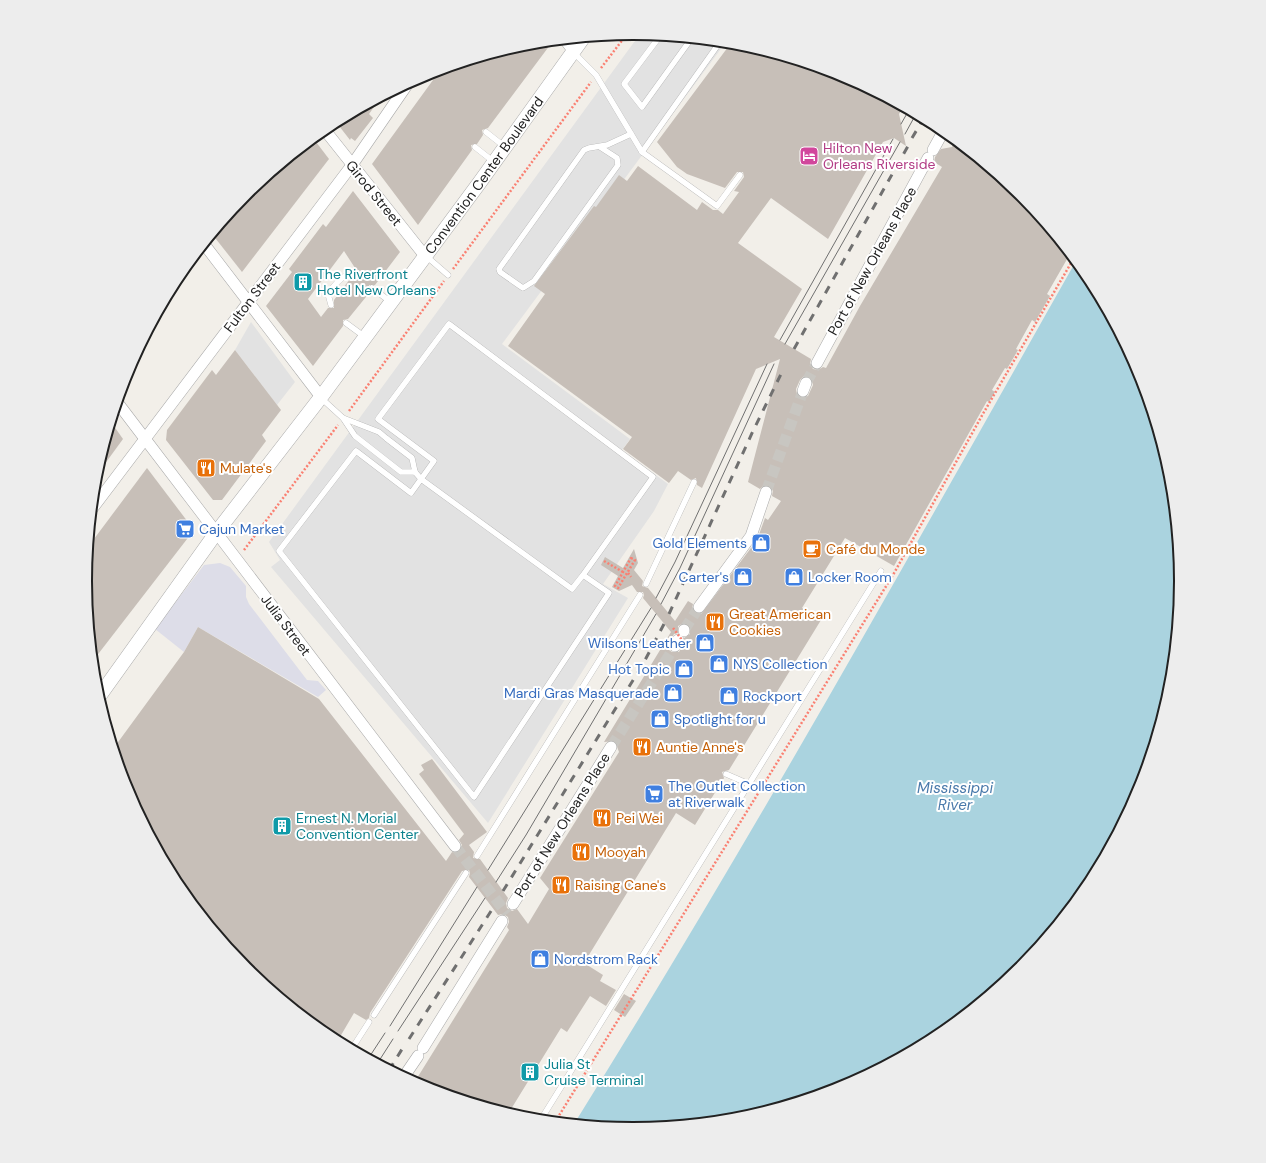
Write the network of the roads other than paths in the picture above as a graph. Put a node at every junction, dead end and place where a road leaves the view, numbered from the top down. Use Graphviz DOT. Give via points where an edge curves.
graph roads {
  1 [pos="656,41"];
  2 [pos="579,43"];
  3 [pos="688,43"];
  4 [pos="567,44"];
  5 [pos="717,47"];
  6 [pos="573,52"];
  7 [pos="402,92"];
  8 [pos="486,132"];
  9 [pos="328,134"];
  10 [pos="631,134"];
  11 [pos="941,136"];
  12 [pos="475,147"];
  13 [pos="600,147"];
  14 [pos="505,148"];
  15 [pos="642,152"];
  16 [pos="494,162"];
  17 [pos="352,165"];
  18 [pos="740,175"];
  19 [pos="207,248"];
  20 [pos="426,256"];
  21 [pos="448,275"];
  22 [pos="353,276"];
  23 [pos="372,288"];
  24 [pos="248,302"];
  25 [pos="391,302"];
  26 [pos="331,304"];
  27 [pos="346,322"];
  28 [pos="365,337"];
  29 [pos="817,363"];
  30 [pos="321,397"];
  31 [pos="120,406"];
  32 [pos="343,418"];
  33 [pos="144,439"];
  34 [pos="415,472"];
  35 [pos="421,479"];
  36 [pos="694,482"];
  37 [pos="766,492"];
  38 [pos="98,501"];
  39 [pos="216,533"];
  40 [pos="881,570"];
  41 [pos="582,575"];
  42 [pos="646,584"];
  43 [pos="640,595"];
  44 [pos="698,608"];
  45 [pos="103,691"];
  46 [pos="611,747"];
  47 [pos="726,774"];
  48 [pos="749,784"];
  49 [pos="455,846"];
  50 [pos="477,856"];
  51 [pos="466,873"];
  52 [pos="513,904"];
  53 [pos="502,921"];
  54 [pos="374,1015"];
  55 [pos="369,1022"];
  56 [pos="354,1045"];
  57 [pos="406,1073"];
  58 [pos="543,1115"];
  1 -- 3 [label="lane" via="624,84 642,108"];
  2 -- 6 [label="street, Convention Center Boulevard"];
  4 -- 6 [label="street"];
  5 -- 15 [label="lane"];
  6 -- 10 [label="lane" via="596,75"];
  6 -- 14 [label="street, Convention Center Boulevard"];
  7 -- 17 [label="street, Fulton Street"];
  8 -- 14 [label="lane"];
  9 -- 17 [label="street, Girod Street"];
  10 -- 13 [label="lane"];
  10 -- 15 [label="lane"];
  11 -- 29 [label="street, Port of New Orleans Place"];
  12 -- 16 [label="lane"];
  13 -- 13 [label="lane" via="584,150 499,269 523,288 534,281 618,164 616,158"];
  14 -- 16 [label="street, Convention Center Boulevard"];
  15 -- 18 [label="lane" via="717,206"];
  16 -- 20 [label="street, Convention Center Boulevard"];
  17 -- 20 [label="street, Girod Street"];
  17 -- 24 [label="street, Fulton Street"];
  19 -- 24 [label="street"];
  20 -- 21 [label="lane"];
  20 -- 25 [label="street, Convention Center Boulevard"];
  22 -- 26 [label="lane" via="348,274 332,287 328,294"];
  23 -- 25 [label="lane"];
  24 -- 30 [label="street"];
  24 -- 33 [label="street, Fulton Street"];
  25 -- 28 [label="street, Convention Center Boulevard"];
  27 -- 28 [label="lane"];
  28 -- 30 [label="street, Convention Center Boulevard"];
  30 -- 32 [label="lane"];
  30 -- 39 [label="street, Convention Center Boulevard"];
  31 -- 33 [label="street, Julia Street"];
  32 -- 34 [label="lane" via="355,436 401,472"];
  32 -- 34 [label="lane" via="382,435 412,458"];
  33 -- 38 [label="street, Fulton Street"];
  33 -- 39 [label="street, Julia Street"];
  34 -- 35 [label="lane"];
  35 -- 41 [label="lane" via="572,589"];
  35 -- 41 [label="lane" via="434,461 378,419 449,324 653,476"];
  35 -- 41 [label="lane" via="411,492 356,450 279,551 474,797 609,593"];
  36 -- 42 [label="lane"];
  37 -- 44 [label="street" via="751,536"];
  39 -- 45 [label="street, Convention Center Boulevard"];
  39 -- 49 [label="street, Julia Street"];
  40 -- 48 [label="lane"];
  43 -- 50 [label="lane"];
  46 -- 52 [label="street, Port of New Orleans Place"];
  47 -- 48 [label="lane"];
  48 -- 58 [label="lane"];
  51 -- 54 [label="lane"];
  53 -- 57 [label="street"];
  55 -- 56 [label="lane"];
}
